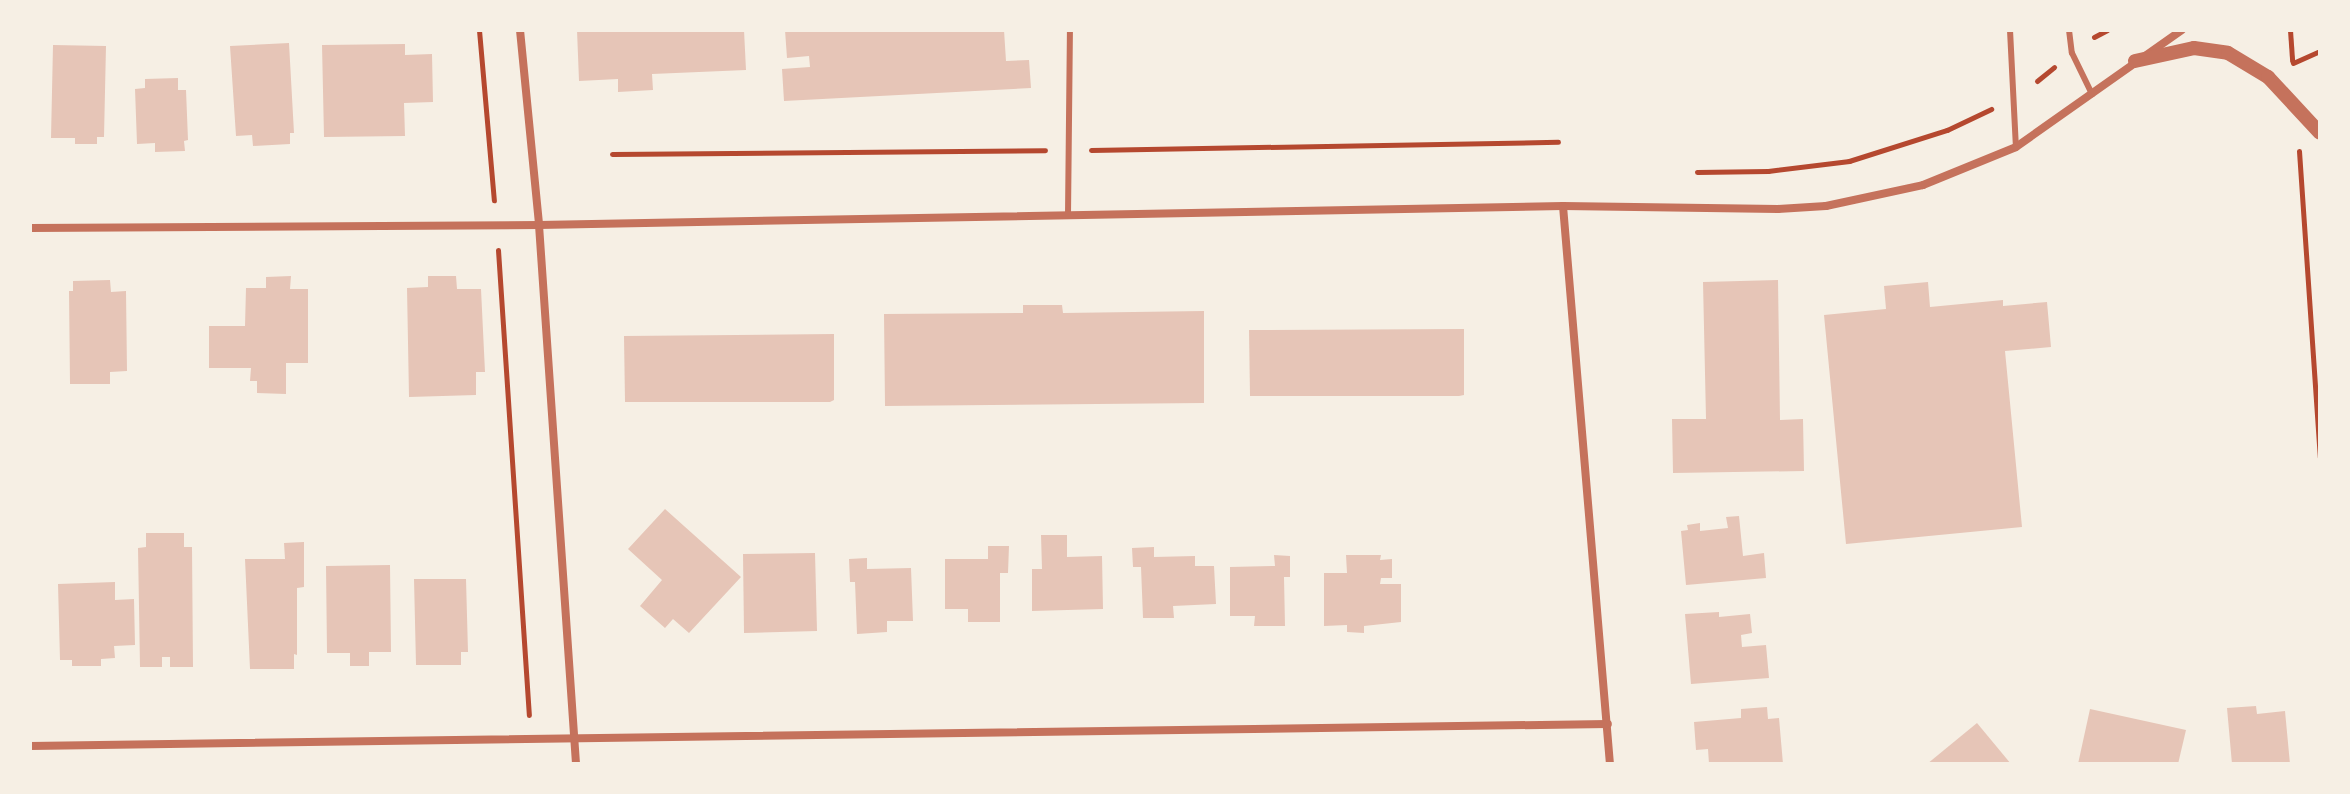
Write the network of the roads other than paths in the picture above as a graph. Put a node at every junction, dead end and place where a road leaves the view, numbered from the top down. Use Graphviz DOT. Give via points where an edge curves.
graph roads {
  1 [pos="520,30"];
  2 [pos="1070,30"];
  3 [pos="2010,30"];
  4 [pos="2069,30"];
  5 [pos="2182,30"];
  6 [pos="2135,61"];
  7 [pos="2092,94"];
  8 [pos="2320,133"];
  9 [pos="2016,147"];
  10 [pos="1563,206"];
  11 [pos="1068,215"];
  12 [pos="539,225"];
  13 [pos="30,228"];
  14 [pos="1608,724"];
  15 [pos="574,738"];
  16 [pos="30,746"];
  17 [pos="576,764"];
  18 [pos="1610,764"];
  1 -- 12 [label="street"];
  2 -- 11 [label="lane"];
  3 -- 9 [label="lane"];
  4 -- 7 [label="lane" via="2072,53"];
  5 -- 6 [label="street"];
  6 -- 7 [label="street"];
  6 -- 8 [label="street" via="2194,48 2228,53 2268,77"];
  7 -- 9 [label="street"];
  9 -- 10 [label="street" via="1923,185 1826,206"];
  10 -- 11 [label="street"];
  10 -- 14 [label="street"];
  11 -- 12 [label="street"];
  12 -- 13 [label="street"];
  12 -- 15 [label="street"];
  14 -- 15 [label="street"];
  14 -- 18 [label="street"];
  15 -- 16 [label="street"];
  15 -- 17 [label="street"];
}
